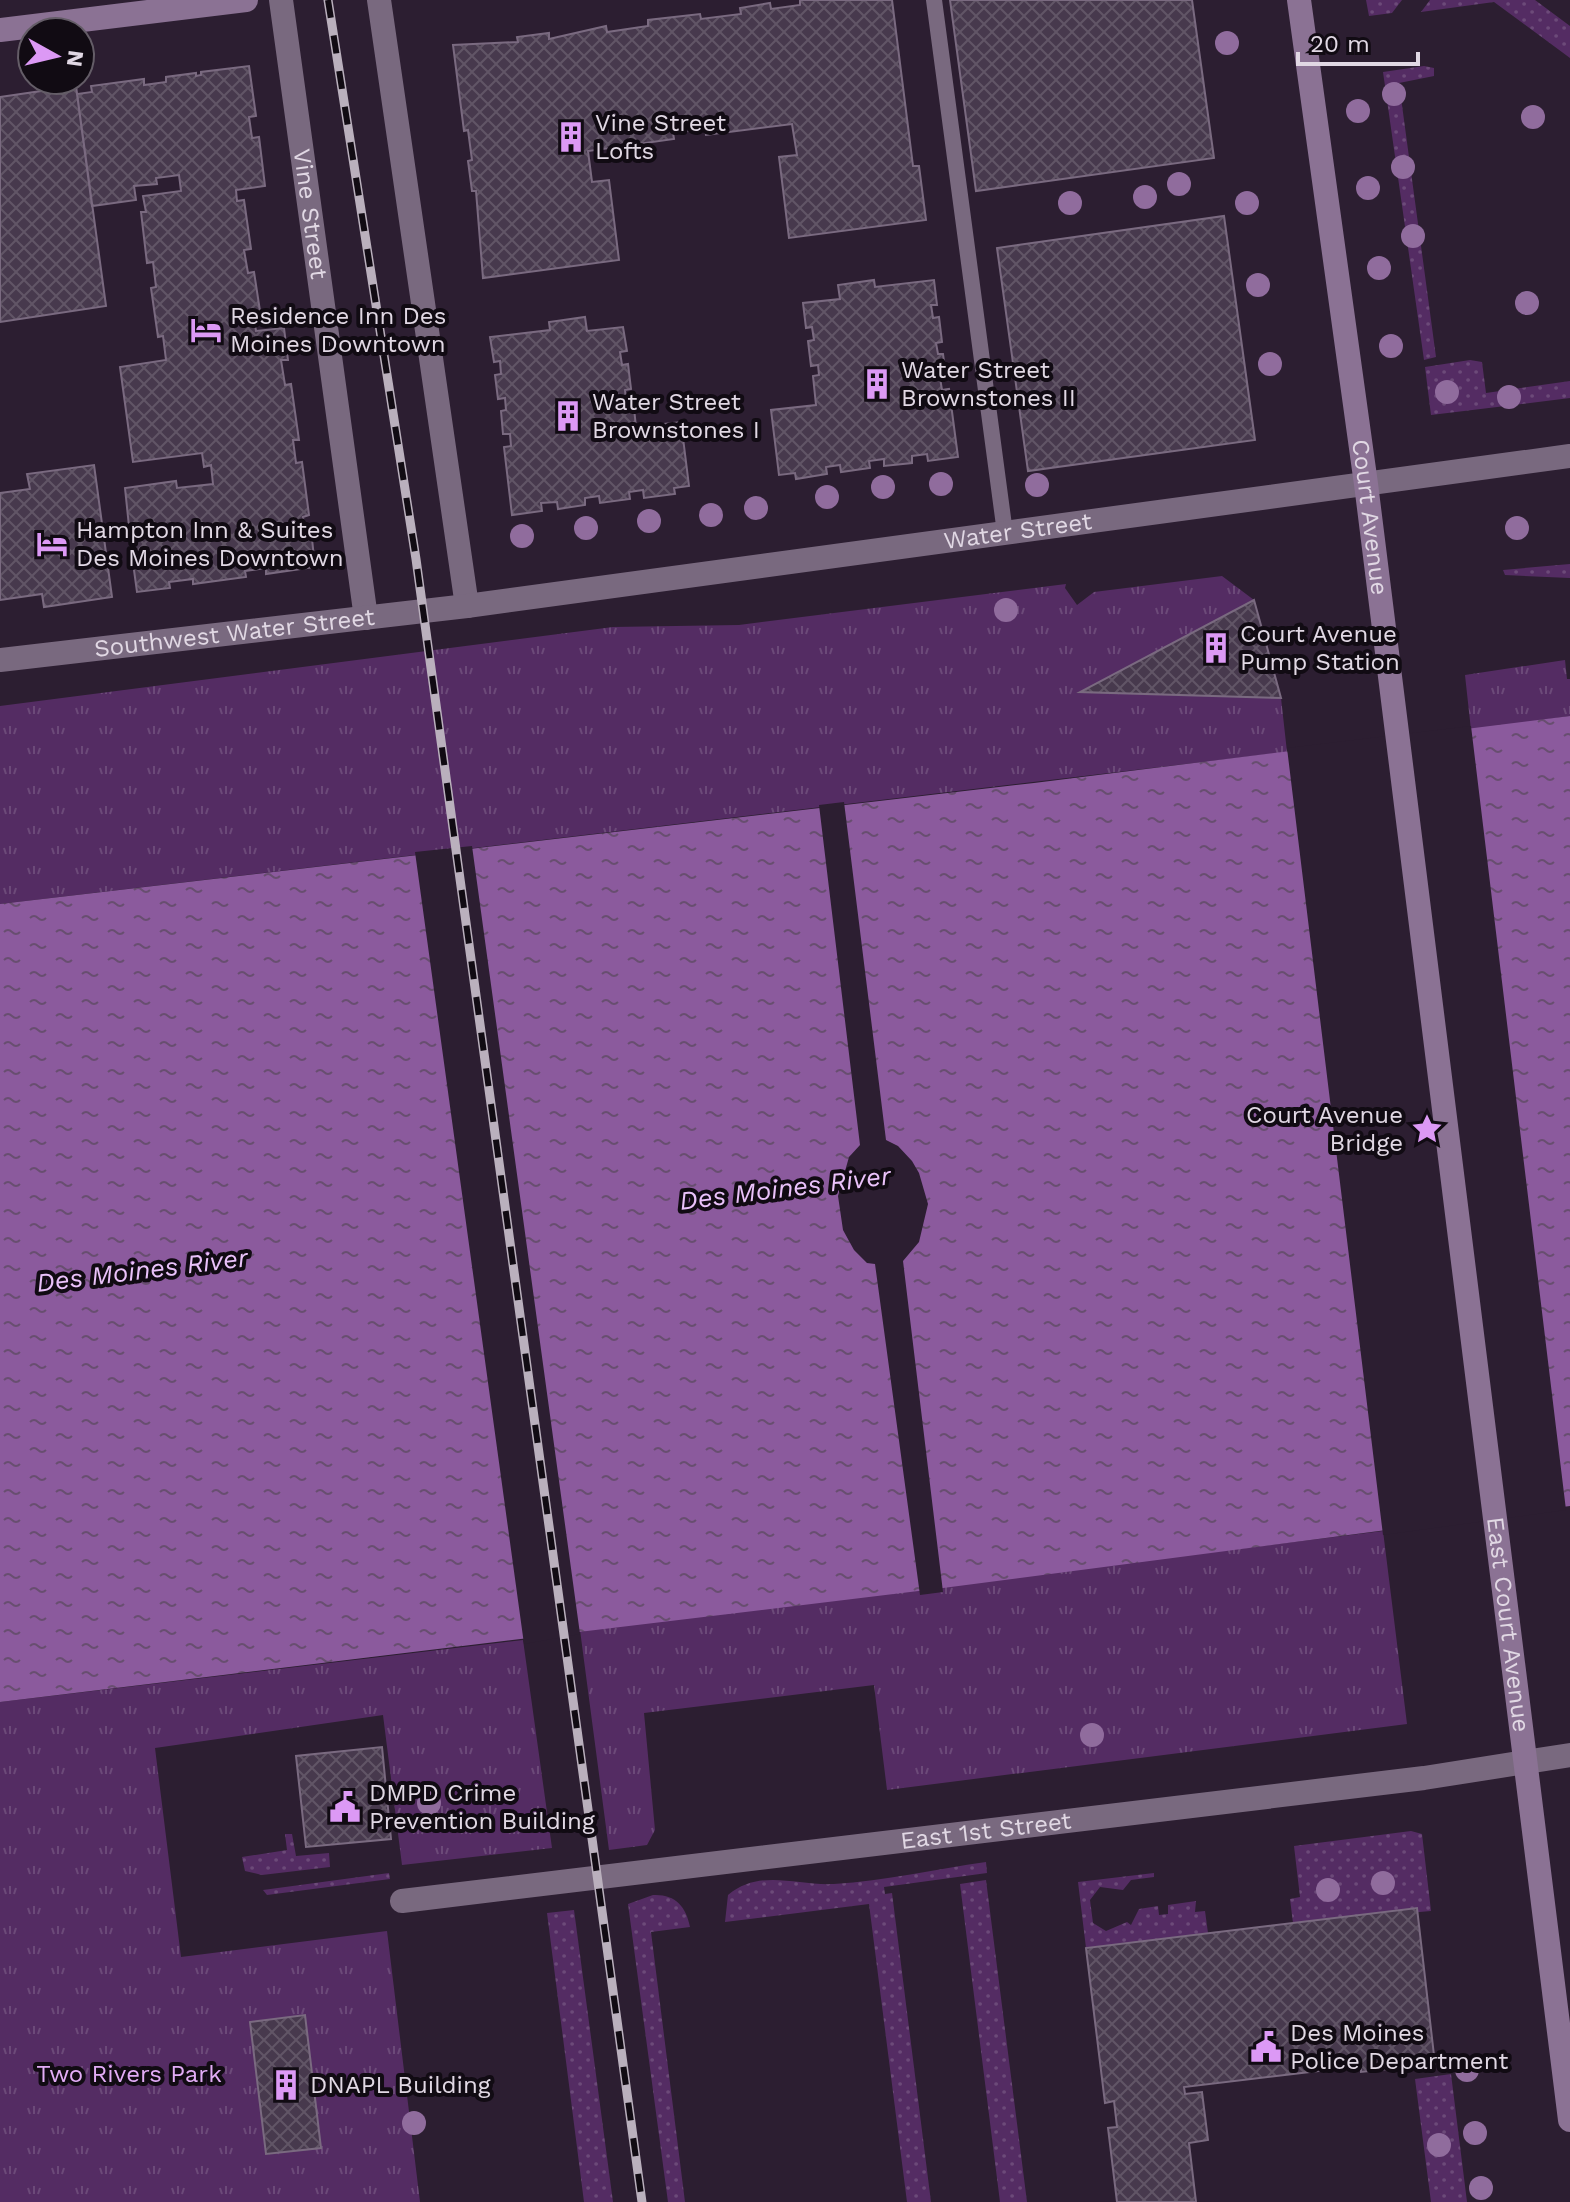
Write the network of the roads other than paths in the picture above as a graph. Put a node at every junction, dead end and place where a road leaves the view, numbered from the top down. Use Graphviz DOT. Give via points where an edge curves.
graph roads {
  1 [pos="246,0"];
  2 [pos="281,0"];
  3 [pos="379,0"];
  4 [pos="934,0"];
  5 [pos="1299,0"];
  6 [pos="0,30"];
  7 [pos="1570,456"];
  8 [pos="1366,484"];
  9 [pos="1005,533"];
  10 [pos="467,606"];
  11 [pos="366,618"];
  12 [pos="0,660"];
  13 [pos="1446,1129"];
  14 [pos="1570,1755"];
  15 [pos="1524,1762"];
  16 [pos="402,1901"];
  17 [pos="1570,2120"];
  1 -- 6 [label="street"];
  2 -- 11 [label="street, Vine Street"];
  3 -- 10 [label="street"];
  4 -- 9 [label="lane"];
  5 -- 8 [label="street, Court Avenue"];
  7 -- 8 [label="street, Water Street"];
  8 -- 9 [label="street, Water Street"];
  8 -- 13 [label="street, Court Avenue"];
  9 -- 10 [label="street, Water Street"];
  10 -- 11 [label="street, Southwest Water Street"];
  11 -- 12 [label="street, Southwest Water Street"];
  13 -- 15 [label="street, East Court Avenue"];
  14 -- 15 [label="street, East 1st Street"];
  15 -- 16 [label="street, East 1st Street"];
  15 -- 17 [label="street, East Court Avenue"];
}
